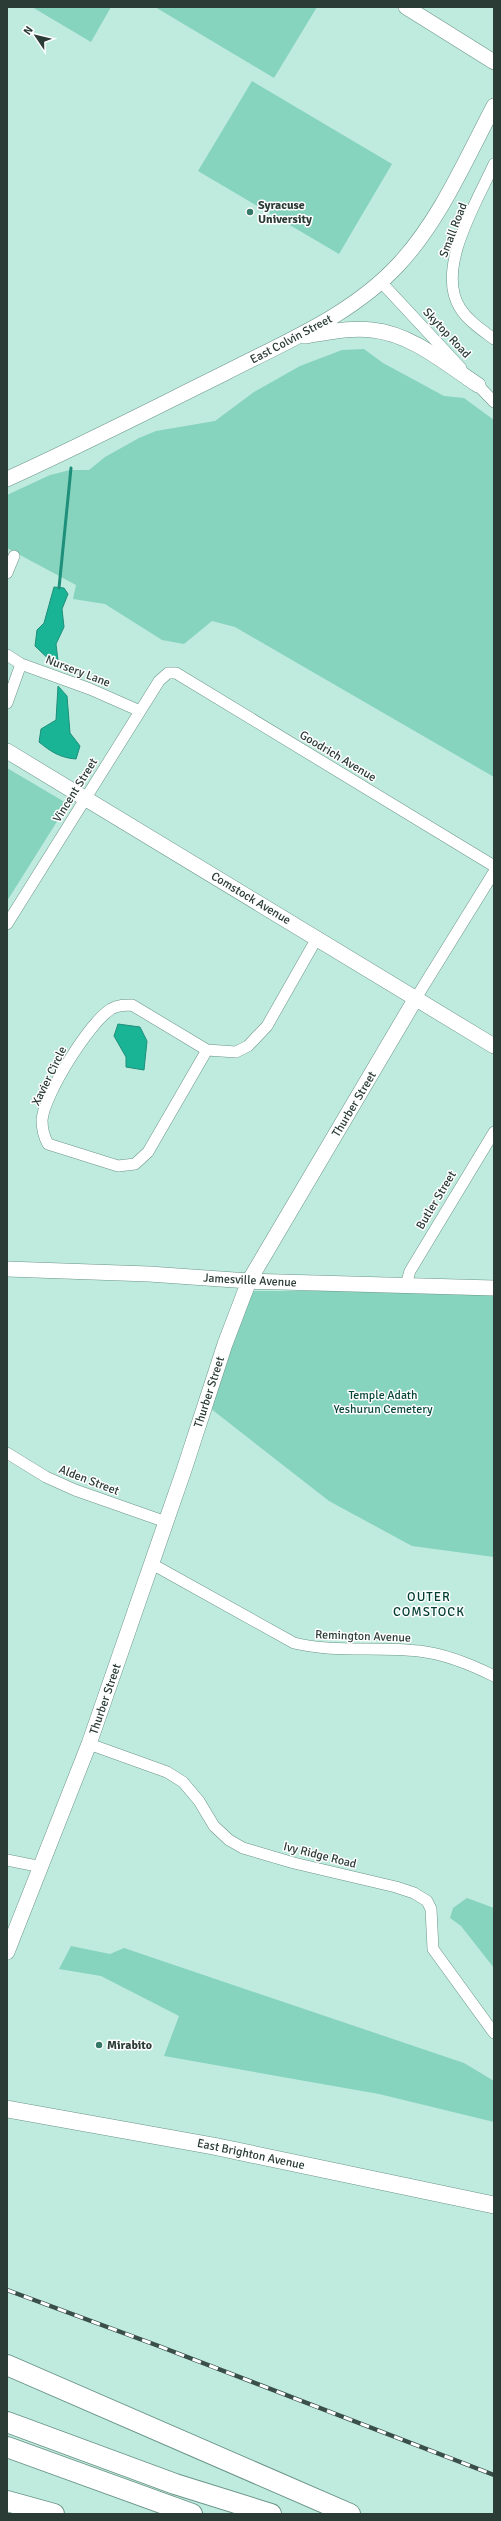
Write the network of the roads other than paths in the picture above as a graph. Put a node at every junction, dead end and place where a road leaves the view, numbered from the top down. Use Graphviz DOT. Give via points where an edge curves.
graph roads {
  1 [pos="406,7"];
  2 [pos="494,62"];
  3 [pos="494,106"];
  4 [pos="494,164"];
  5 [pos="380,282"];
  6 [pos="294,338"];
  7 [pos="494,338"];
  8 [pos="478,385"];
  9 [pos="494,402"];
  10 [pos="7,479"];
  11 [pos="14,556"];
  12 [pos="7,573"];
  13 [pos="7,655"];
  14 [pos="21,664"];
  15 [pos="168,673"];
  16 [pos="7,703"];
  17 [pos="140,711"];
  18 [pos="7,751"];
  19 [pos="85,799"];
  20 [pos="494,866"];
  21 [pos="494,872"];
  22 [pos="7,924"];
  23 [pos="317,938"];
  24 [pos="416,998"];
  25 [pos="494,1046"];
  26 [pos="207,1050"];
  27 [pos="494,1132"];
  28 [pos="7,1269"];
  29 [pos="249,1281"];
  30 [pos="406,1285"];
  31 [pos="494,1288"];
  32 [pos="7,1453"];
  33 [pos="166,1522"];
  34 [pos="152,1564"];
  35 [pos="494,1676"];
  36 [pos="89,1744"];
  37 [pos="7,1860"];
  38 [pos="42,1867"];
  39 [pos="7,1952"];
  40 [pos="494,2033"];
  41 [pos="7,2110"];
  42 [pos="494,2204"];
  43 [pos="7,2365"];
  44 [pos="7,2422"];
  45 [pos="7,2447"];
  46 [pos="7,2501"];
  47 [pos="54,2514"];
  48 [pos="192,2514"];
  49 [pos="271,2514"];
  50 [pos="350,2514"];
  1 -- 2 [label="street"];
  3 -- 5 [label="street, East Colvin Street" via="428,227 400,263"];
  4 -- 7 [label="street, Small Road" via="457,248 451,273 452,286 459,306 467,317"];
  5 -- 6 [label="street, East Colvin Street" via="338,314"];
  5 -- 8 [label="street, Skytop Road"];
  6 -- 8 [label="street" via="348,329 373,330 424,349"];
  6 -- 10 [label="street, East Colvin Street" via="80,446"];
  8 -- 9 [label="street, Skytop Road"];
  11 -- 12 [label="street"];
  13 -- 14 [label="street, Nursery Lane"];
  14 -- 16 [label="street"];
  14 -- 17 [label="street, Nursery Lane" via="90,689"];
  15 -- 17 [label="street, Vincent Street" via="159,681"];
  15 -- 20 [label="street, Goodrich Avenue" via="176,673"];
  17 -- 19 [label="street, Vincent Street"];
  18 -- 19 [label="street, Comstock Avenue"];
  19 -- 22 [label="street, Vincent Street"];
  19 -- 23 [label="street, Comstock Avenue"];
  21 -- 24 [label="street, Thurber Street"];
  23 -- 24 [label="street, Comstock Avenue"];
  23 -- 26 [label="street, Xavier Circle" via="267,1026 248,1046 236,1052"];
  24 -- 25 [label="street, Comstock Avenue"];
  24 -- 29 [label="street, Thurber Street"];
  26 -- 26 [label="street, Xavier Circle" via="132,1005 123,1004 111,1009 91,1028 72,1054 42,1120 43,1135 48,1144 118,1166 135,1164 148,1152"];
  27 -- 30 [label="street, Butler Street" via="410,1271"];
  28 -- 29 [label="street, Jamesville Avenue"];
  29 -- 30 [label="street, Jamesville Avenue"];
  29 -- 33 [label="street, Thurber Street" via="225,1344"];
  30 -- 31 [label="street, Jamesville Avenue"];
  32 -- 33 [label="street, Alden Street" via="46,1477 74,1490"];
  33 -- 34 [label="street, Thurber Street"];
  34 -- 35 [label="street, Remington Avenue" via="294,1643 313,1648 418,1651 449,1657"];
  34 -- 36 [label="street, Thurber Street"];
  36 -- 38 [label="street, Thurber Street"];
  36 -- 40 [label="street, Ivy Ridge Road" via="167,1772 183,1782 199,1801 214,1826 228,1840 243,1848 396,1887 427,1901 431,1909 433,1948"];
  37 -- 38 [label="street"];
  38 -- 39 [label="street, Thurber Street"];
  41 -- 42 [label="main road, East Brighton Avenue" via="213,2146"];
  43 -- 50 [label="highway"];
  44 -- 49 [label="highway" via="168,2481"];
  45 -- 48 [label="highway"];
  46 -- 47 [label="highway"];
}
